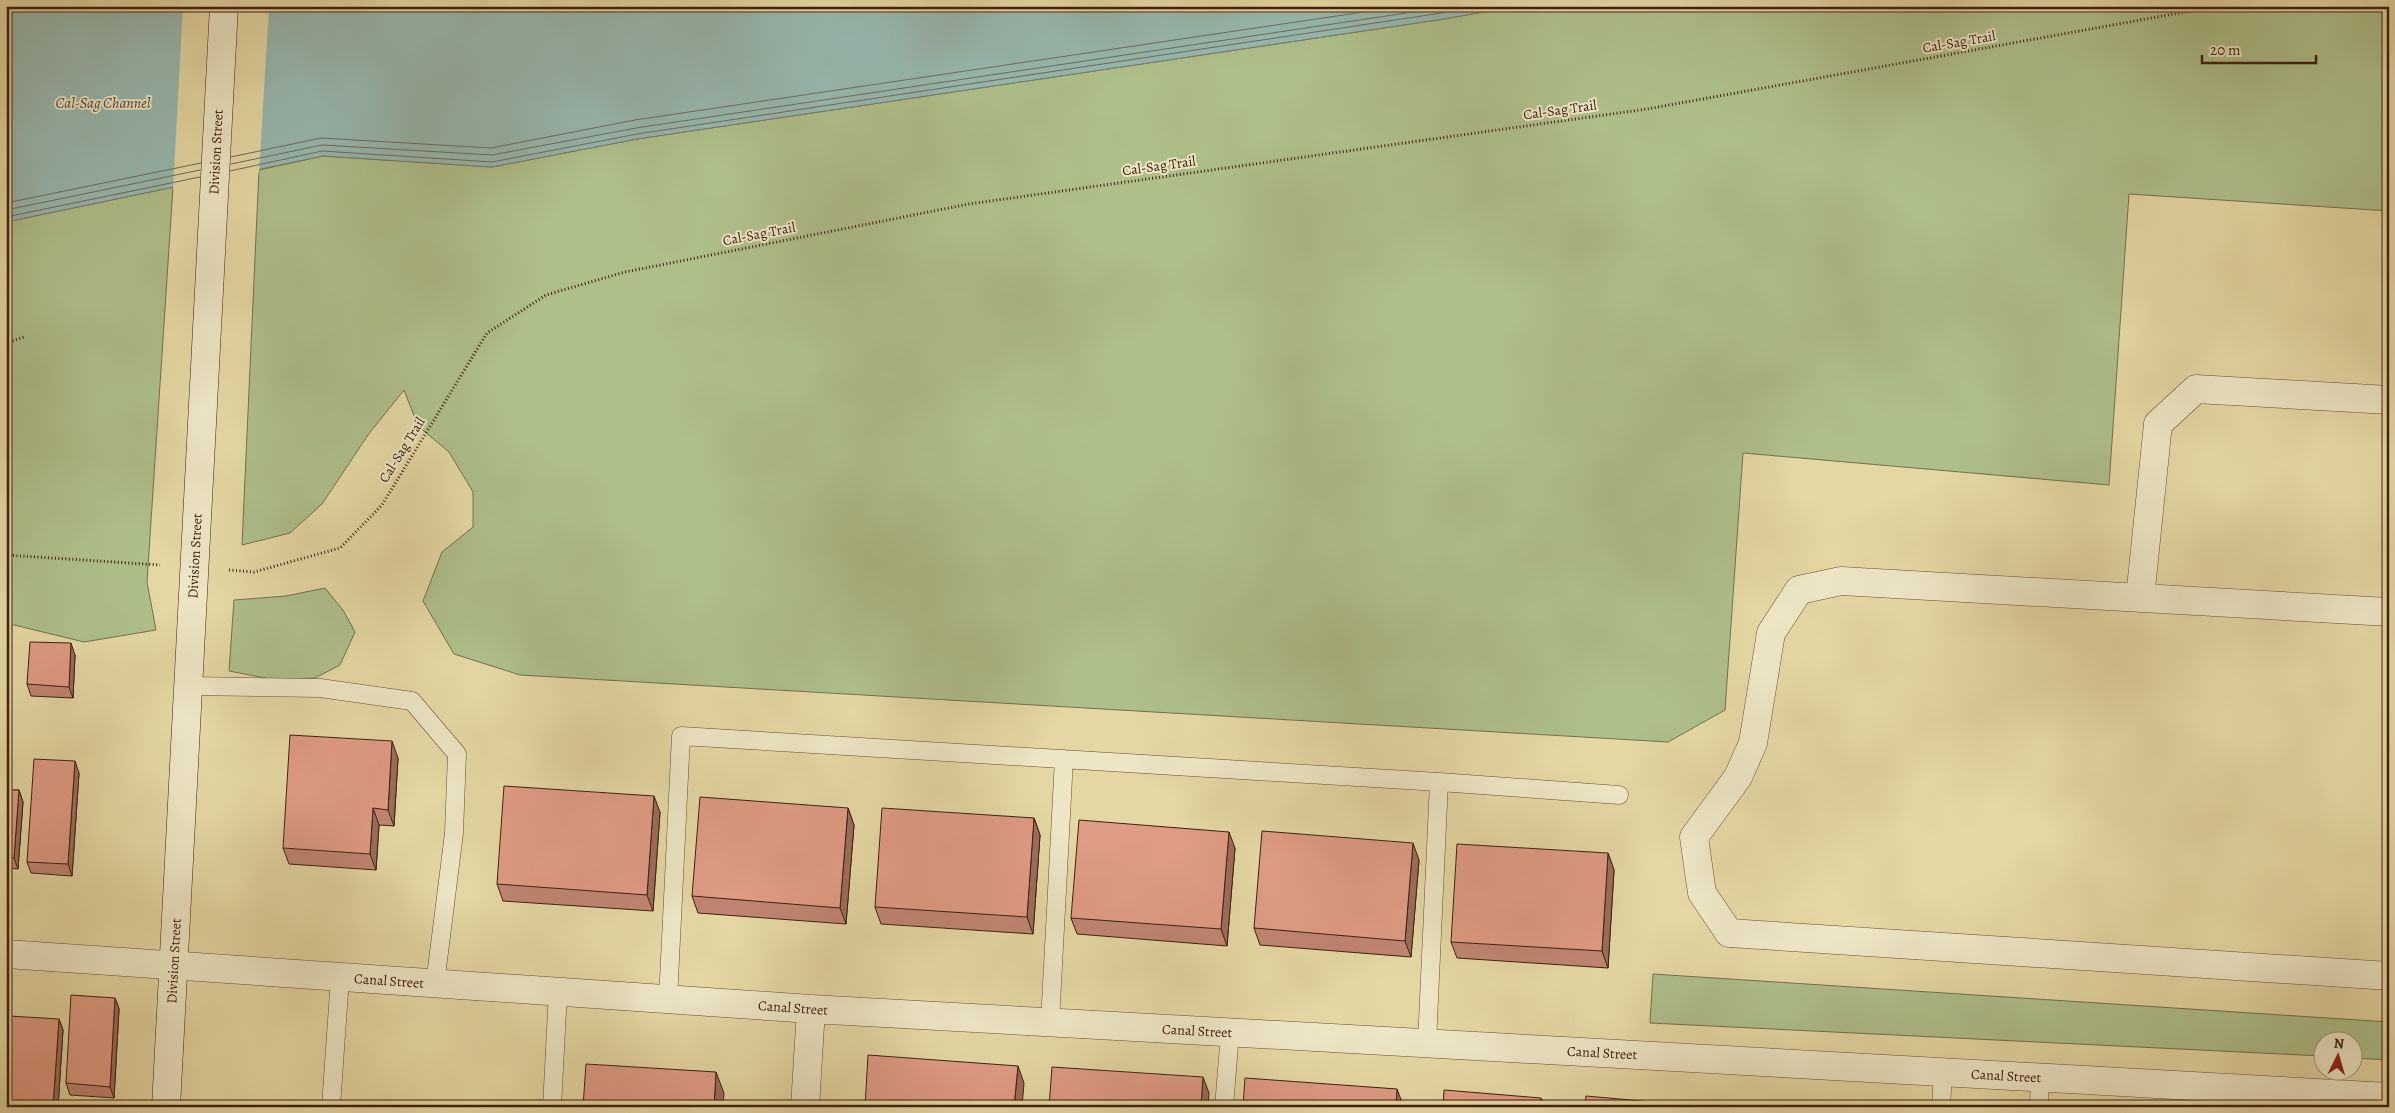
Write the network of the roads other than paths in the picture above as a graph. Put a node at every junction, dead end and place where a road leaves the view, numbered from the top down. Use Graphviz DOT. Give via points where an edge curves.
graph roads {
  1 [pos="224,6"];
  2 [pos="2389,400"];
  3 [pos="2140,598"];
  4 [pos="2389,612"];
  5 [pos="188,686"];
  6 [pos="1064,759"];
  7 [pos="1440,782"];
  8 [pos="1619,795"];
  9 [pos="6,954"];
  10 [pos="173,967"];
  11 [pos="2389,976"];
  12 [pos="340,978"];
  13 [pos="435,984"];
  14 [pos="558,992"];
  15 [pos="668,1000"];
  16 [pos="811,1009"];
  17 [pos="1050,1022"];
  18 [pos="1230,1032"];
  19 [pos="1426,1043"];
  20 [pos="1943,1072"];
  21 [pos="2040,1078"];
  22 [pos="2389,1097"];
  23 [pos="166,1107"];
  24 [pos="331,1107"];
  25 [pos="552,1107"];
  26 [pos="805,1107"];
  27 [pos="1224,1107"];
  28 [pos="1941,1107"];
  29 [pos="2039,1107"];
  1 -- 5 [label="street, Division Street"];
  2 -- 3 [label="street" via="2196,389 2158,424"];
  3 -- 4 [label="street"];
  3 -- 11 [label="street" via="1841,581 1799,590 1770,633 1753,743 1738,777 1694,837 1702,893 1729,933"];
  5 -- 10 [label="street, Division Street"];
  5 -- 13 [label="lane" via="320,688 412,701 457,754 454,833"];
  6 -- 7 [label="lane"];
  6 -- 15 [label="lane" via="681,736"];
  6 -- 17 [label="lane"];
  7 -- 8 [label="lane"];
  7 -- 19 [label="lane"];
  9 -- 10 [label="street, Canal Street"];
  10 -- 12 [label="street, Canal Street"];
  10 -- 23 [label="street, Division Street"];
  12 -- 13 [label="street, Canal Street"];
  12 -- 24 [label="lane"];
  13 -- 14 [label="street, Canal Street"];
  14 -- 15 [label="street, Canal Street"];
  14 -- 25 [label="lane"];
  15 -- 16 [label="street, Canal Street"];
  16 -- 17 [label="street, Canal Street"];
  16 -- 26 [label="street"];
  17 -- 18 [label="street, Canal Street"];
  18 -- 19 [label="street, Canal Street"];
  18 -- 27 [label="lane"];
  19 -- 20 [label="street, Canal Street"];
  20 -- 21 [label="street, Canal Street"];
  20 -- 28 [label="lane"];
  21 -- 22 [label="street, Canal Street"];
  21 -- 29 [label="lane"];
}
